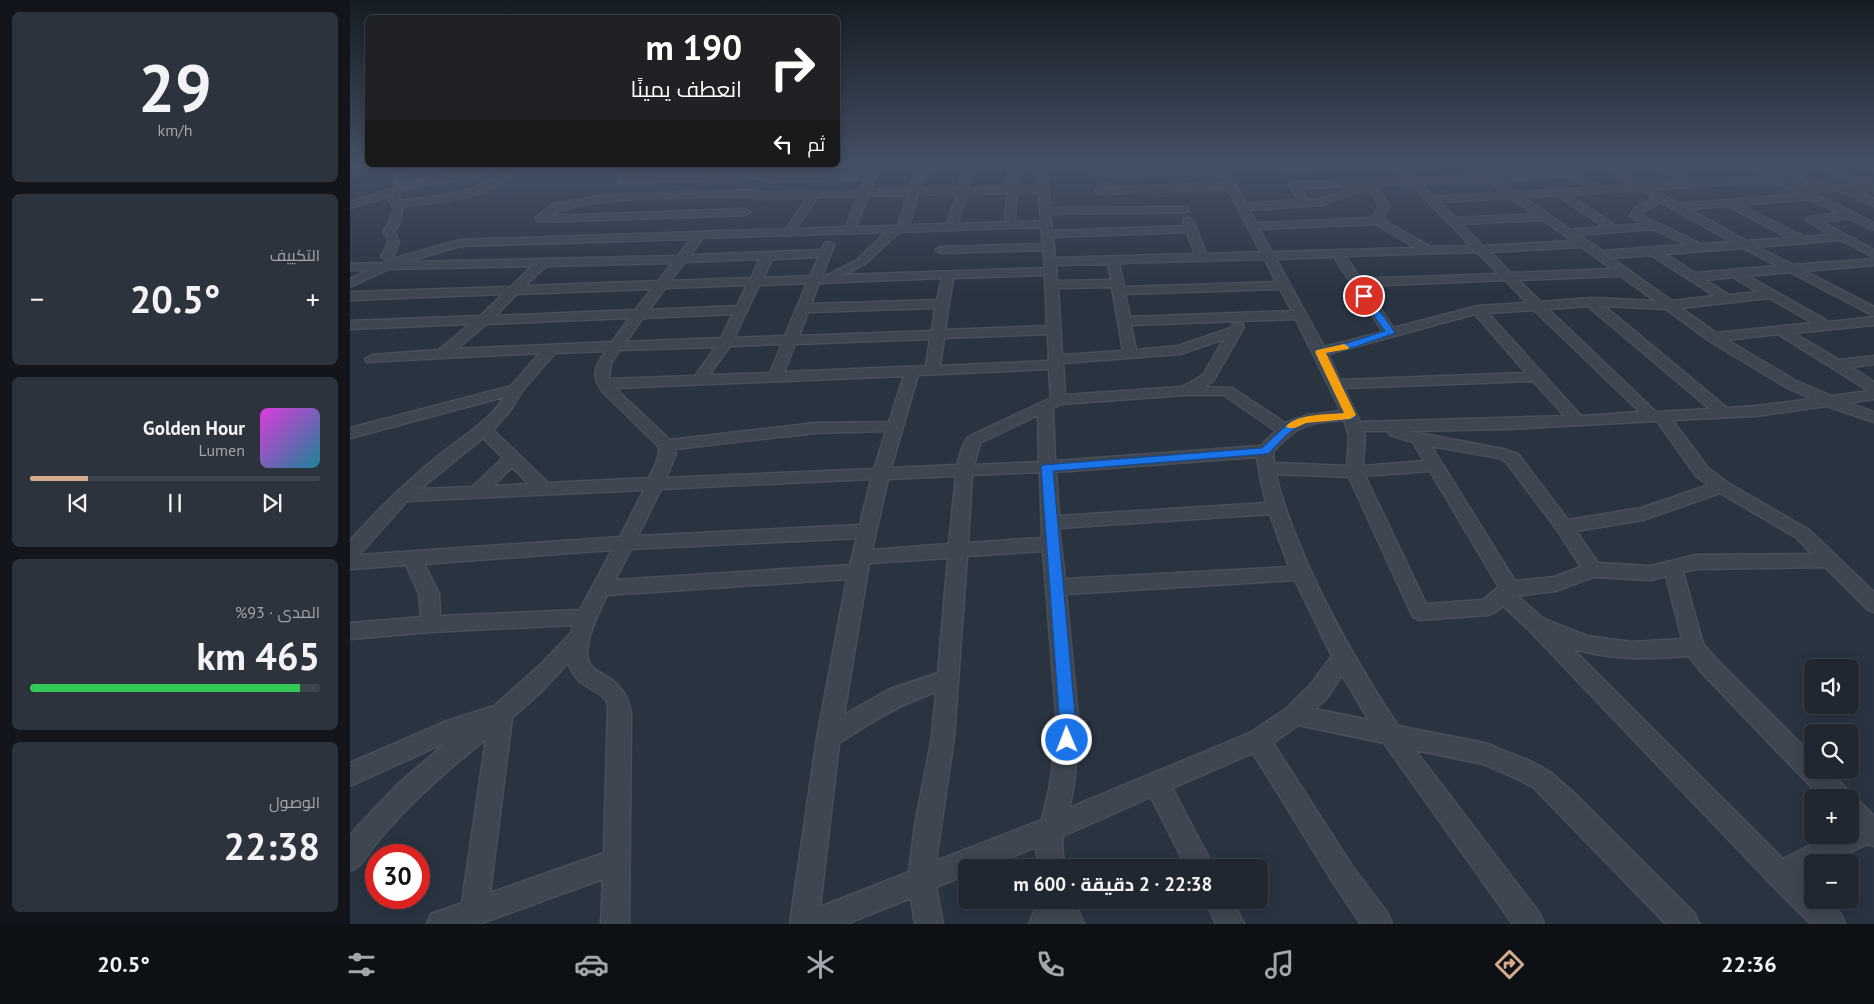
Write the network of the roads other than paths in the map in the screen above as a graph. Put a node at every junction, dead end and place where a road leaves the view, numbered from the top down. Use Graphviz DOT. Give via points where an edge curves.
graph roads {
  1 [pos="398,206"];
  2 [pos="559,206"];
  3 [pos="639,206"];
  4 [pos="749,206"];
  5 [pos="807,206"];
  6 [pos="860,206"];
  7 [pos="908,206"];
  8 [pos="957,206"];
  9 [pos="1011,206"];
  10 [pos="1045,206"];
  11 [pos="1103,206"];
  12 [pos="1183,206"];
  13 [pos="1242,206"];
  14 [pos="1384,206"];
  15 [pos="1437,206"];
  16 [pos="1529,206"];
  17 [pos="1580,206"];
  18 [pos="1648,206"];
  19 [pos="1689,206"];
  20 [pos="1735,206"];
  21 [pos="1831,206"];
  22 [pos="1678,207"];
  23 [pos="1184,209"];
  24 [pos="1104,210"];
  25 [pos="1045,211"];
  26 [pos="745,212"];
  27 [pos="1850,215"];
  28 [pos="629,216"];
  29 [pos="586,217"];
  30 [pos="1544,217"];
  31 [pos="1377,221"];
  32 [pos="1451,221"];
  33 [pos="1010,225"];
  34 [pos="1253,226"];
  35 [pos="1652,226"];
  36 [pos="1874,226"];
  37 [pos="948,227"];
  38 [pos="899,229"];
  39 [pos="1046,229"];
  40 [pos="1192,229"];
  41 [pos="1614,229"];
  42 [pos="850,230"];
  43 [pos="836,231"];
  44 [pos="790,232"];
  45 [pos="731,233"];
  46 [pos="1568,233"];
  47 [pos="700,235"];
  48 [pos="1842,237"];
  49 [pos="566,239"];
  50 [pos="1802,240"];
  51 [pos="1584,244"];
  52 [pos="1744,244"];
  53 [pos="1048,247"];
  54 [pos="1698,248"];
  55 [pos="1481,249"];
  56 [pos="1430,251"];
  57 [pos="1653,251"];
  58 [pos="826,253"];
  59 [pos="1338,254"];
  60 [pos="1874,254"];
  61 [pos="768,255"];
  62 [pos="1268,255"];
  63 [pos="1600,255"];
  64 [pos="1202,257"];
  65 [pos="404,259"];
  66 [pos="682,259"];
  67 [pos="1113,260"];
  68 [pos="385,262"];
  69 [pos="1874,262"];
  70 [pos="542,263"];
  71 [pos="468,265"];
  72 [pos="428,266"];
  73 [pos="941,266"];
  74 [pos="354,267"];
  75 [pos="1050,267"];
  76 [pos="1792,269"];
  77 [pos="1624,272"];
  78 [pos="1734,273"];
  79 [pos="1508,277"];
  80 [pos="1694,277"];
  81 [pos="821,279"];
  82 [pos="755,282"];
  83 [pos="350,283"];
  84 [pos="1356,283"];
  85 [pos="662,284"];
  86 [pos="1051,284"];
  87 [pos="1284,285"];
  88 [pos="1117,287"];
  89 [pos="543,288"];
  90 [pos="513,290"];
  91 [pos="440,292"];
  92 [pos="1770,294"];
  93 [pos="350,296"];
  94 [pos="1727,299"];
  95 [pos="1591,302"];
  96 [pos="942,304"];
  97 [pos="1537,305"];
  98 [pos="1670,305"];
  99 [pos="804,308"];
  100 [pos="741,310"];
  101 [pos="1478,310"];
  102 [pos="1874,314"];
  103 [pos="638,315"];
  104 [pos="1299,315"];
  105 [pos="563,316"];
  106 [pos="1248,317"];
  107 [pos="483,320"];
  108 [pos="1125,321"];
  109 [pos="350,325"];
  110 [pos="1827,326"];
  111 [pos="1054,330"];
  112 [pos="1780,330"];
  113 [pos="1234,331"];
  114 [pos="1390,333"];
  115 [pos="937,336"];
  116 [pos="1713,337"];
  117 [pos="790,340"];
  118 [pos="725,343"];
  119 [pos="615,347"];
  120 [pos="550,350"];
  121 [pos="1320,352"];
  122 [pos="443,354"];
  123 [pos="1130,355"];
  124 [pos="372,358"];
  125 [pos="1874,360"];
  126 [pos="1056,362"];
  127 [pos="1837,364"];
  128 [pos="932,371"];
  129 [pos="912,372"];
  130 [pos="775,377"];
  131 [pos="1537,377"];
  132 [pos="699,380"];
  133 [pos="604,384"];
  134 [pos="1336,384"];
  135 [pos="1874,388"];
  136 [pos="516,389"];
  137 [pos="1185,391"];
  138 [pos="1874,395"];
  139 [pos="1831,402"];
  140 [pos="1051,403"];
  141 [pos="1724,413"];
  142 [pos="1657,415"];
  143 [pos="1874,417"];
  144 [pos="1353,421"];
  145 [pos="1578,421"];
  146 [pos="896,426"];
  147 [pos="1381,426"];
  148 [pos="484,430"];
  149 [pos="1285,430"];
  150 [pos="350,433"];
  151 [pos="1419,439"];
  152 [pos="667,445"];
  153 [pos="512,458"];
  154 [pos="1266,459"];
  155 [pos="1435,465"];
  156 [pos="1047,467"];
  157 [pos="966,469"];
  158 [pos="1356,472"];
  159 [pos="881,474"];
  160 [pos="656,484"];
  161 [pos="1722,487"];
  162 [pos="544,489"];
  163 [pos="478,492"];
  164 [pos="402,496"];
  165 [pos="1276,508"];
  166 [pos="1050,523"];
  167 [pos="1564,527"];
  168 [pos="868,531"];
  169 [pos="626,543"];
  170 [pos="1052,544"];
  171 [pos="957,552"];
  172 [pos="350,553"];
  173 [pos="412,558"];
  174 [pos="1830,560"];
  175 [pos="350,562"];
  176 [pos="860,564"];
  177 [pos="1674,568"];
  178 [pos="1593,570"];
  179 [pos="1299,573"];
  180 [pos="1056,587"];
  181 [pos="601,588"];
  182 [pos="1507,592"];
  183 [pos="1874,604"];
  184 [pos="588,617"];
  185 [pos="431,624"];
  186 [pos="1535,624"];
  187 [pos="350,631"];
  188 [pos="578,639"];
  189 [pos="1694,646"];
  190 [pos="1342,658"];
  191 [pos="948,679"];
  192 [pos="501,713"];
  193 [pos="1295,715"];
  194 [pos="1390,733"];
  195 [pos="828,738"];
  196 [pos="1258,740"];
  197 [pos="350,775"];
  198 [pos="1158,784"];
  199 [pos="1829,789"];
  200 [pos="1859,818"];
  201 [pos="1052,828"];
  202 [pos="1872,832"];
  203 [pos="350,858"];
  204 [pos="1050,859"];
  205 [pos="1196,859"];
  206 [pos="616,862"];
  207 [pos="1780,875"];
  208 [pos="922,881"];
  209 [pos="1049,909"];
  210 [pos="1064,909"];
  211 [pos="1222,909"];
  212 [pos="474,912"];
  213 [pos="441,924"];
  214 [pos="615,924"];
  215 [pos="804,924"];
  216 [pos="812,924"];
  217 [pos="929,924"];
  218 [pos="1043,924"];
  219 [pos="1070,924"];
  220 [pos="1230,924"];
  221 [pos="1378,924"];
  222 [pos="1530,924"];
  223 [pos="1685,924"];
  224 [pos="1831,924"];
  1 -- 68 [label="street" via="394,225 388,231 394,242"];
  2 -- 29 [label="street" via="540,218"];
  3 -- 28 [label="street"];
  4 -- 26 [label="street"];
  5 -- 44 [label="street"];
  6 -- 42 [label="street"];
  7 -- 38 [label="street"];
  8 -- 37 [label="street"];
  9 -- 33 [label="street"];
  10 -- 25 [label="street"];
  11 -- 24 [label="street"];
  12 -- 23 [label="street"];
  13 -- 34 [label="street"];
  14 -- 31 [label="street"];
  15 -- 32 [label="street"];
  16 -- 30 [label="street"];
  17 -- 41 [label="street"];
  18 -- 35 [label="street" via="1635,216"];
  19 -- 22 [label="street"];
  20 -- 50 [label="street"];
  21 -- 27 [label="street"];
  22 -- 52 [label="street"];
  23 -- 24 [label="street"];
  23 -- 40 [label="street"];
  24 -- 25 [label="street"];
  25 -- 39 [label="street"];
  26 -- 28 [label="street"];
  26 -- 45 [label="street"];
  27 -- 36 [label="street"];
  27 -- 48 [label="street" via="1811,220"];
  28 -- 29 [label="street"];
  29 -- 49 [label="street"];
  30 -- 32 [label="street"];
  30 -- 46 [label="street"];
  31 -- 34 [label="street"];
  31 -- 56 [label="street"];
  32 -- 55 [label="street"];
  33 -- 37 [label="street"];
  33 -- 39 [label="street"];
  34 -- 62 [label="street"];
  35 -- 41 [label="street"];
  35 -- 54 [label="street"];
  37 -- 38 [label="street"];
  37 -- 73 [label="street"];
  38 -- 42 [label="street"];
  38 -- 81 [label="street" via="861,262"];
  39 -- 40 [label="street"];
  39 -- 53 [label="street"];
  40 -- 64 [label="street"];
  41 -- 46 [label="street"];
  42 -- 43 [label="street"];
  43 -- 44 [label="street"];
  43 -- 58 [label="street"];
  44 -- 45 [label="street"];
  45 -- 47 [label="street"];
  46 -- 51 [label="street"];
  47 -- 49 [label="street"];
  47 -- 66 [label="street"];
  48 -- 50 [label="street"];
  48 -- 60 [label="street"];
  49 -- 65 [label="street" via="457,243"];
  49 -- 70 [label="street"];
  50 -- 52 [label="street"];
  51 -- 55 [label="street"];
  51 -- 63 [label="street"];
  52 -- 54 [label="street"];
  52 -- 76 [label="street"];
  53 -- 73 [label="street"];
  53 -- 75 [label="street"];
  54 -- 57 [label="street"];
  55 -- 56 [label="street"];
  55 -- 79 [label="street"];
  56 -- 59 [label="street"];
  57 -- 63 [label="street"];
  57 -- 80 [label="street"];
  58 -- 61 [label="street"];
  58 -- 81 [label="street"];
  59 -- 62 [label="street"];
  59 -- 84 [label="street"];
  61 -- 66 [label="street"];
  61 -- 82 [label="street"];
  62 -- 64 [label="street"];
  62 -- 87 [label="street"];
  63 -- 77 [label="street"];
  64 -- 67 [label="street"];
  65 -- 68 [label="street"];
  65 -- 72 [label="street"];
  66 -- 70 [label="street"];
  66 -- 85 [label="street"];
  67 -- 75 [label="street"];
  67 -- 88 [label="street"];
  68 -- 72 [label="street"];
  68 -- 74 [label="street"];
  68 -- 83 [label="street"];
  69 -- 76 [label="street"];
  70 -- 71 [label="street"];
  70 -- 90 [label="street"];
  71 -- 72 [label="street"];
  71 -- 91 [label="street"];
  73 -- 75 [label="street"];
  73 -- 81 [label="street"];
  73 -- 96 [label="street"];
  75 -- 86 [label="street"];
  76 -- 78 [label="street"];
  76 -- 102 [label="street"];
  77 -- 79 [label="street"];
  77 -- 98 [label="street"];
  78 -- 80 [label="street"];
  78 -- 92 [label="street"];
  79 -- 84 [label="street"];
  79 -- 97 [label="street"];
  80 -- 94 [label="street"];
  81 -- 82 [label="street"];
  81 -- 99 [label="street"];
  82 -- 85 [label="street"];
  82 -- 100 [label="street"];
  84 -- 114 [label="street"];
  85 -- 89 [label="street"];
  85 -- 103 [label="street"];
  86 -- 88 [label="street"];
  86 -- 111 [label="street"];
  87 -- 88 [label="street"];
  87 -- 104 [label="street"];
  88 -- 108 [label="street"];
  89 -- 90 [label="street"];
  89 -- 105 [label="street" via="542,300"];
  90 -- 91 [label="street"];
  90 -- 107 [label="street"];
  91 -- 93 [label="street"];
  92 -- 94 [label="street"];
  92 -- 110 [label="street"];
  94 -- 98 [label="street"];
  95 -- 97 [label="street"];
  95 -- 98 [label="street"];
  95 -- 141 [label="street"];
  96 -- 99 [label="street"];
  96 -- 115 [label="street"];
  97 -- 101 [label="street"];
  97 -- 142 [label="street"];
  98 -- 116 [label="street"];
  99 -- 117 [label="street"];
  100 -- 103 [label="street"];
  100 -- 118 [label="street"];
  101 -- 114 [label="street"];
  101 -- 131 [label="street"];
  102 -- 110 [label="street"];
  103 -- 105 [label="street"];
  103 -- 119 [label="street"];
  104 -- 106 [label="street"];
  104 -- 121 [label="street"];
  105 -- 107 [label="street"];
  106 -- 108 [label="street"];
  106 -- 113 [label="street"];
  107 -- 109 [label="street"];
  107 -- 122 [label="street"];
  108 -- 123 [label="street"];
  110 -- 112 [label="street"];
  111 -- 115 [label="street"];
  111 -- 126 [label="street"];
  112 -- 116 [label="street"];
  112 -- 127 [label="street"];
  113 -- 123 [label="street" via="1180,350"];
  113 -- 137 [label="street" via="1208,378"];
  114 -- 121 [label="street"];
  115 -- 117 [label="street"];
  115 -- 128 [label="street"];
  116 -- 139 [label="street" via="1791,384"];
  117 -- 118 [label="street"];
  117 -- 130 [label="street"];
  118 -- 119 [label="street"];
  118 -- 132 [label="street"];
  119 -- 120 [label="street"];
  119 -- 133 [label="street" via="604,363"];
  120 -- 122 [label="street"];
  120 -- 136 [label="street"];
  121 -- 134 [label="street"];
  122 -- 124 [label="street"];
  123 -- 126 [label="street"];
  125 -- 127 [label="street"];
  126 -- 128 [label="street"];
  126 -- 140 [label="street"];
  127 -- 135 [label="street"];
  128 -- 129 [label="street"];
  129 -- 130 [label="street"];
  129 -- 146 [label="street"];
  130 -- 132 [label="street"];
  131 -- 134 [label="street"];
  131 -- 145 [label="street"];
  132 -- 133 [label="street"];
  133 -- 152 [label="street"];
  134 -- 144 [label="street"];
  136 -- 148 [label="street" via="500,415"];
  136 -- 150 [label="street"];
  137 -- 140 [label="street"];
  137 -- 149 [label="street" via="1227,391"];
  138 -- 139 [label="street"];
  139 -- 141 [label="street"];
  139 -- 143 [label="street"];
  140 -- 156 [label="street"];
  140 -- 157 [label="street" via="974,440"];
  141 -- 142 [label="street"];
  142 -- 145 [label="street"];
  142 -- 161 [label="street" via="1702,472"];
  144 -- 147 [label="street"];
  144 -- 149 [label="street" via="1304,420"];
  144 -- 158 [label="street" via="1357,443"];
  145 -- 147 [label="street"];
  146 -- 152 [label="street" via="815,428"];
  146 -- 159 [label="street"];
  147 -- 151 [label="street"];
  148 -- 153 [label="street"];
  148 -- 164 [label="street"];
  149 -- 154 [label="street"];
  151 -- 155 [label="street"];
  151 -- 167 [label="street" via="1512,458"];
  152 -- 160 [label="street" via="668,454"];
  153 -- 162 [label="street"];
  153 -- 163 [label="street"];
  154 -- 156 [label="street"];
  154 -- 158 [label="street"];
  154 -- 165 [label="street"];
  155 -- 158 [label="street"];
  155 -- 182 [label="street"];
  156 -- 157 [label="street"];
  156 -- 166 [label="street"];
  157 -- 159 [label="street"];
  157 -- 171 [label="street"];
  158 -- 182 [label="street" via="1419,611 1488,607"];
  159 -- 160 [label="street"];
  159 -- 168 [label="street"];
  160 -- 162 [label="street"];
  160 -- 169 [label="street"];
  161 -- 167 [label="street" via="1643,514"];
  161 -- 174 [label="street" via="1796,530"];
  162 -- 163 [label="street"];
  163 -- 164 [label="street"];
  164 -- 172 [label="street"];
  165 -- 166 [label="street"];
  165 -- 179 [label="street"];
  166 -- 170 [label="street"];
  167 -- 178 [label="street"];
  168 -- 169 [label="street"];
  168 -- 176 [label="street"];
  169 -- 173 [label="street"];
  169 -- 181 [label="street"];
  170 -- 171 [label="street"];
  170 -- 180 [label="street"];
  171 -- 176 [label="street"];
  171 -- 191 [label="street"];
  173 -- 175 [label="street"];
  173 -- 185 [label="street" via="429,594"];
  174 -- 177 [label="street" via="1696,562"];
  174 -- 183 [label="street"];
  176 -- 181 [label="street"];
  176 -- 195 [label="street"];
  177 -- 178 [label="street" via="1651,573"];
  177 -- 189 [label="street"];
  178 -- 182 [label="street" via="1555,584"];
  179 -- 180 [label="street"];
  179 -- 190 [label="street"];
  180 -- 201 [label="street" via="1068,727 1063,778"];
  181 -- 184 [label="street"];
  182 -- 186 [label="street"];
  184 -- 185 [label="street"];
  184 -- 188 [label="street"];
  185 -- 187 [label="street"];
  186 -- 189 [label="street" via="1568,638 1608,649 1653,650"];
  186 -- 207 [label="street"];
  188 -- 192 [label="street"];
  188 -- 206 [label="street" via="580,669 613,692 620,713"];
  189 -- 199 [label="street" via="1710,667"];
  190 -- 193 [label="street" via="1319,691"];
  190 -- 194 [label="street"];
  191 -- 195 [label="street" via="898,696"];
  191 -- 208 [label="street" via="943,739 924,844"];
  192 -- 197 [label="street" via="455,728"];
  192 -- 203 [label="street" via="404,793 364,836"];
  192 -- 212 [label="street"];
  193 -- 194 [label="street"];
  193 -- 196 [label="street"];
  194 -- 222 [label="street"];
  194 -- 223 [label="street" via="1486,754 1542,780"];
  195 -- 215 [label="street"];
  196 -- 198 [label="street"];
  196 -- 221 [label="street" via="1345,878"];
  198 -- 201 [label="street"];
  198 -- 205 [label="street"];
  200 -- 202 [label="street"];
  201 -- 204 [label="street"];
  201 -- 208 [label="street"];
  202 -- 207 [label="street"];
  206 -- 212 [label="street"];
  206 -- 214 [label="street"];
  207 -- 224 [label="street"];
  208 -- 216 [label="street"];
  208 -- 217 [label="street"];
  209 -- 218 [label="street"];
  210 -- 219 [label="street"];
  211 -- 220 [label="street"];
  212 -- 213 [label="street"];
}
